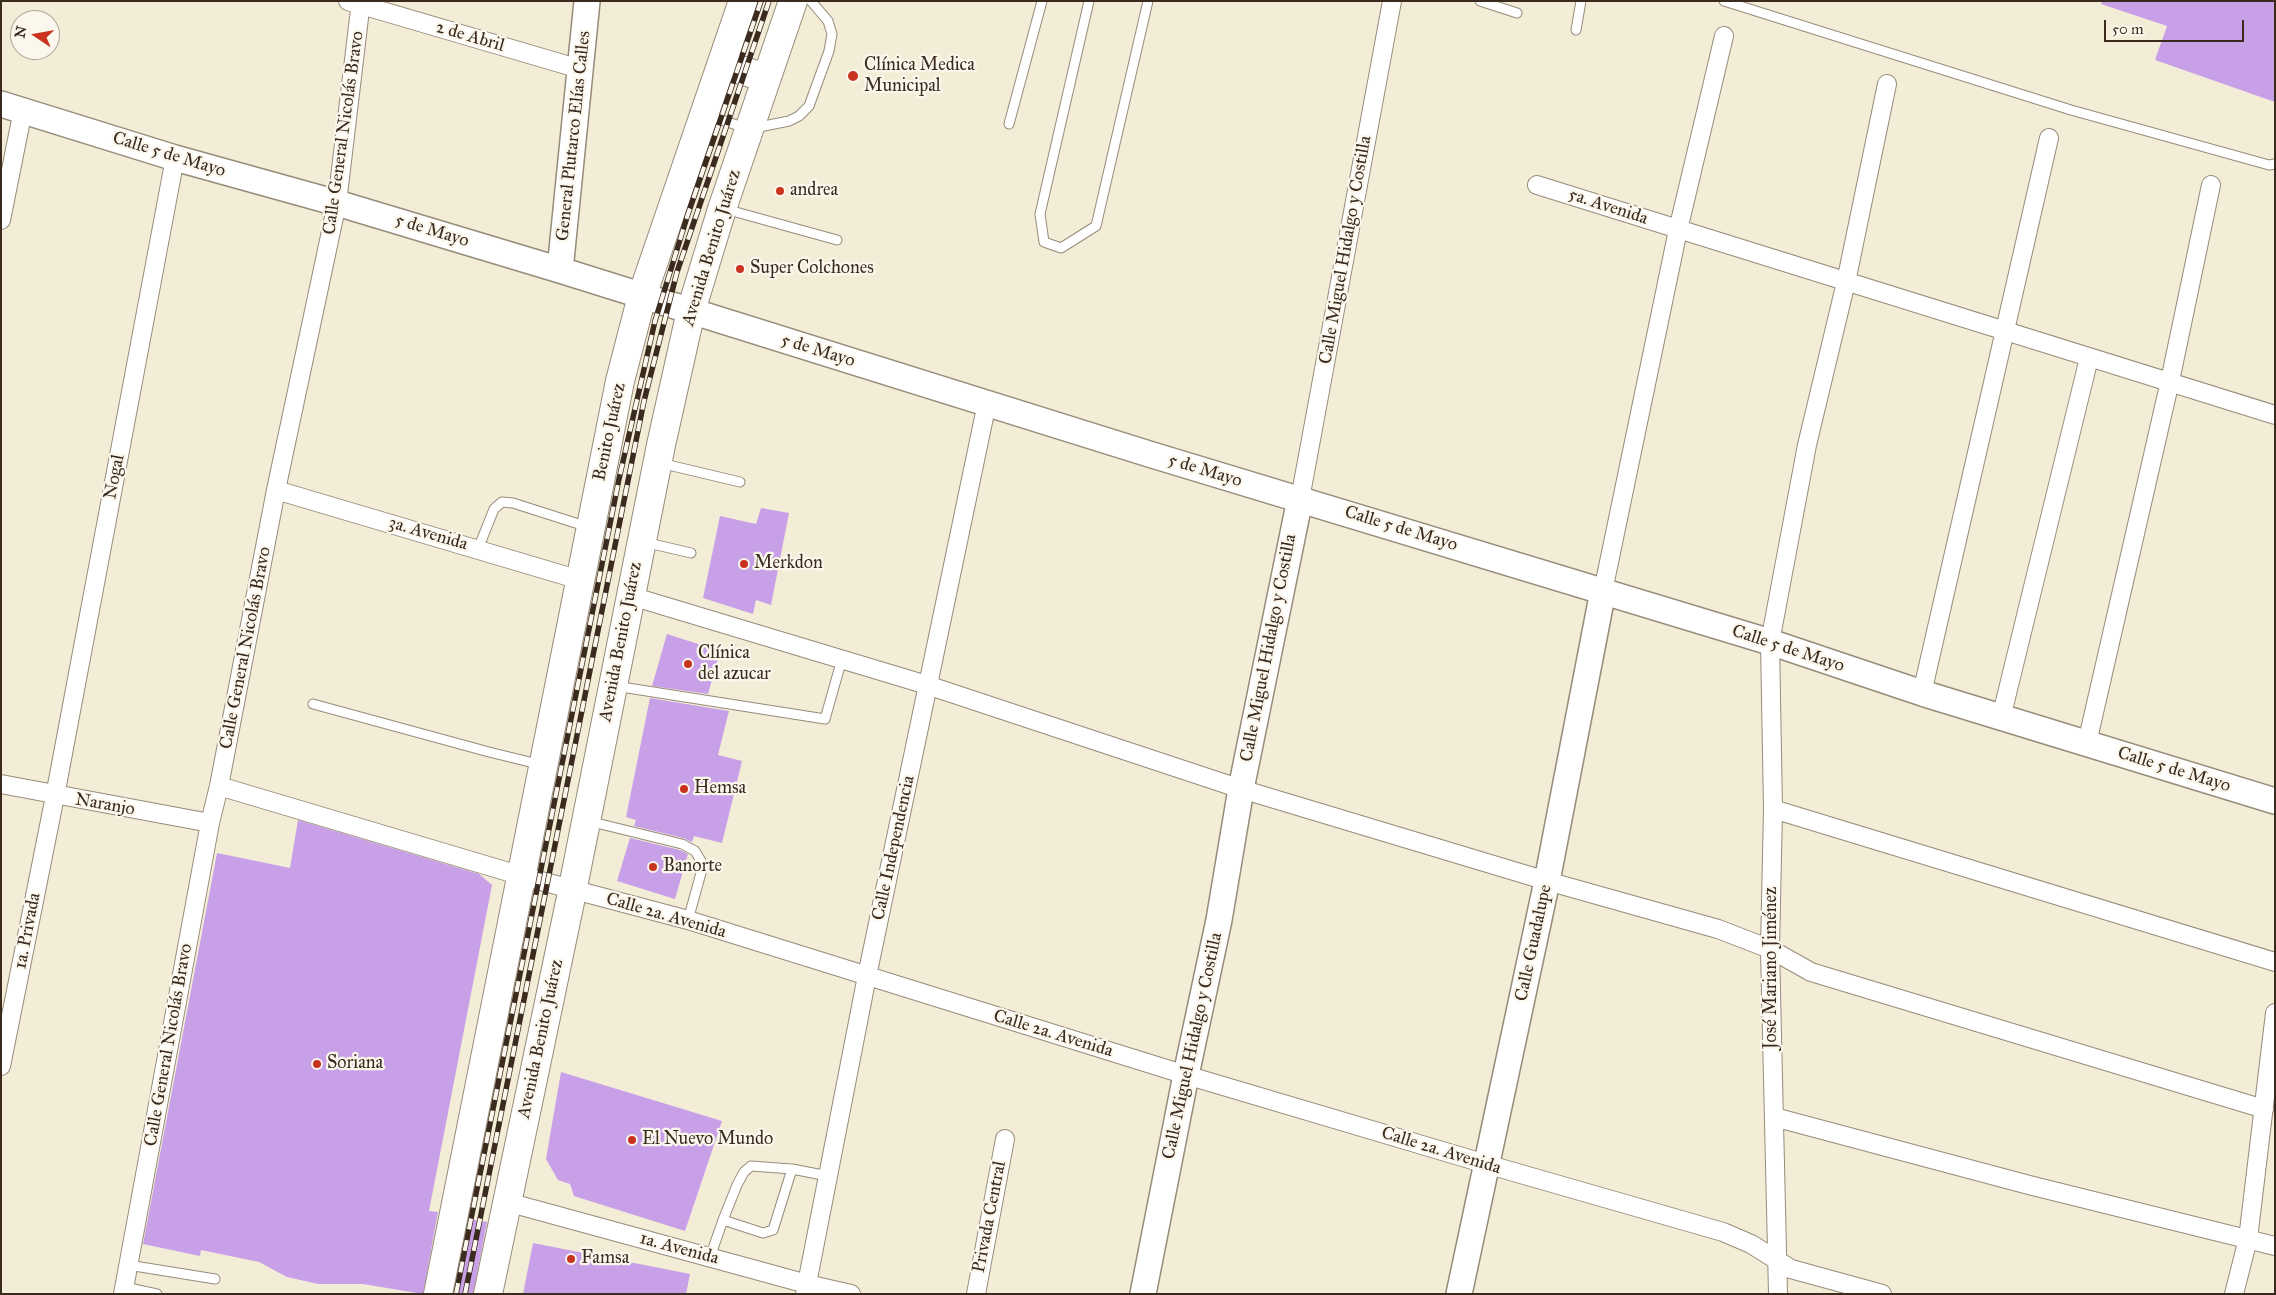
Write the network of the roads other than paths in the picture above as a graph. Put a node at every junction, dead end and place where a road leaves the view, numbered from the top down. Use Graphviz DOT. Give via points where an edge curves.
graph roads {
  1 [pos="587,1"];
  2 [pos="743,1"];
  3 [pos="793,1"];
  4 [pos="811,1"];
  5 [pos="1042,1"];
  6 [pos="1089,1"];
  7 [pos="1148,1"];
  8 [pos="1392,1"];
  9 [pos="1480,1"];
  10 [pos="1581,1"];
  11 [pos="1724,1"];
  12 [pos="356,3"];
  13 [pos="1517,13"];
  14 [pos="1576,30"];
  15 [pos="1724,36"];
  16 [pos="722,64"];
  17 [pos="580,69"];
  18 [pos="766,78"];
  19 [pos="1887,84"];
  20 [pos="12,107"];
  21 [pos="704,115"];
  22 [pos="1009,124"];
  23 [pos="749,129"];
  24 [pos="2049,138"];
  25 [pos="175,158"];
  26 [pos="2275,164"];
  27 [pos="1537,185"];
  28 [pos="2211,185"];
  29 [pos="338,203"];
  30 [pos="722,209"];
  31 [pos="1,220"];
  32 [pos="1678,230"];
  33 [pos="837,240"];
  34 [pos="560,270"];
  35 [pos="1846,282"];
  36 [pos="642,296"];
  37 [pos="691,311"];
  38 [pos="2006,331"];
  39 [pos="2089,358"];
  40 [pos="2170,382"];
  41 [pos="987,403"];
  42 [pos="2275,415"];
  43 [pos="658,463"];
  44 [pos="740,482"];
  45 [pos="276,490"];
  46 [pos="1300,498"];
  47 [pos="591,528"];
  48 [pos="642,541"];
  49 [pos="478,549"];
  50 [pos="691,553"];
  51 [pos="580,580"];
  52 [pos="1603,591"];
  53 [pos="630,596"];
  54 [pos="1770,642"];
  55 [pos="842,659"];
  56 [pos="927,685"];
  57 [pos="612,686"];
  58 [pos="1922,693"];
  59 [pos="313,704"];
  60 [pos="2001,718"];
  61 [pos="2087,743"];
  62 [pos="544,765"];
  63 [pos="1,784"];
  64 [pos="219,786"];
  65 [pos="1241,789"];
  66 [pos="55,796"];
  67 [pos="2275,802"];
  68 [pos="1773,809"];
  69 [pos="586,820"];
  70 [pos="210,823"];
  71 [pos="522,876"];
  72 [pos="1547,881"];
  73 [pos="572,889"];
  74 [pos="688,920"];
  75 [pos="1770,949"];
  76 [pos="2275,962"];
  77 [pos="868,976"];
  78 [pos="2275,1013"];
  79 [pos="1,1066"];
  80 [pos="1186,1075"];
  81 [pos="2264,1109"];
  82 [pos="1774,1117"];
  83 [pos="1005,1139"];
  84 [pos="1486,1164"];
  85 [pos="792,1169"];
  86 [pos="828,1176"];
  87 [pos="507,1202"];
  88 [pos="723,1220"];
  89 [pos="2248,1240"];
  90 [pos="2275,1246"];
  91 [pos="710,1258"];
  92 [pos="1777,1261"];
  93 [pos="128,1265"];
  94 [pos="215,1279"];
  95 [pos="806,1289"];
  96 [pos="123,1290"];
  97 [pos="157,1294"];
  98 [pos="438,1294"];
  99 [pos="488,1294"];
  100 [pos="851,1294"];
  101 [pos="976,1294"];
  102 [pos="1143,1294"];
  103 [pos="1459,1294"];
  104 [pos="1778,1294"];
  105 [pos="1882,1294"];
  106 [pos="2234,1294"];
  1 -- 17 [label="street, General Plutarco Elías Calles"];
  2 -- 16 [label="main road, Benito Juárez"];
  3 -- 18 [label="main road, Avenida Benito Juárez"];
  4 -- 23 [label="lane" via="828,21 832,34 809,106 789,121"];
  5 -- 22 [label="lane"];
  6 -- 7 [label="lane" via="1040,214 1044,242 1061,248 1096,226"];
  8 -- 46 [label="street, Calle Miguel Hidalgo y Costilla"];
  9 -- 13 [label="lane"];
  10 -- 14 [label="lane"];
  11 -- 26 [label="lane" via="2071,110 2269,165"];
  12 -- 17 [label="street, 2 de Abril"];
  12 -- 29 [label="street, Calle General Nicolás Bravo"];
  15 -- 32 [label="street"];
  16 -- 18 [label="main road"];
  16 -- 21 [label="main road, Benito Juárez"];
  17 -- 34 [label="street, General Plutarco Elías Calles"];
  18 -- 23 [label="main road, Avenida Benito Juárez"];
  19 -- 35 [label="street, José Mariano Jiménez"];
  20 -- 25 [label="street, Calle 5 de Mayo"];
  20 -- 31 [label="street"];
  21 -- 23 [label="lane"];
  21 -- 36 [label="main road, Benito Juárez"];
  23 -- 30 [label="main road, Avenida Benito Juárez"];
  24 -- 38 [label="street"];
  25 -- 29 [label="street, Calle 5 de Mayo"];
  25 -- 66 [label="street, Nogal"];
  27 -- 32 [label="street, 5a. Avenida"];
  28 -- 40 [label="street"];
  29 -- 34 [label="street, 5 de Mayo"];
  29 -- 45 [label="street, Calle General Nicolás Bravo"];
  30 -- 33 [label="lane"];
  30 -- 37 [label="main road, Avenida Benito Juárez"];
  32 -- 35 [label="street, 5a. Avenida"];
  32 -- 52 [label="street"];
  34 -- 36 [label="street, 5 de Mayo"];
  35 -- 38 [label="street, 5a. Avenida"];
  35 -- 54 [label="street, José Mariano Jiménez" via="1807,445"];
  36 -- 37 [label="street, 5 de Mayo"];
  36 -- 47 [label="main road, Benito Juárez" via="620,381"];
  37 -- 41 [label="street, 5 de Mayo"];
  37 -- 43 [label="main road, Avenida Benito Juárez"];
  38 -- 39 [label="street, 5a. Avenida"];
  38 -- 58 [label="street"];
  39 -- 40 [label="street, 5a. Avenida"];
  39 -- 60 [label="street"];
  40 -- 42 [label="street, 5a. Avenida"];
  40 -- 61 [label="street"];
  41 -- 46 [label="street, 5 de Mayo"];
  41 -- 56 [label="street, Calle Independencia"];
  43 -- 44 [label="lane"];
  43 -- 48 [label="main road, Avenida Benito Juárez"];
  45 -- 49 [label="street, 3a. Avenida"];
  45 -- 64 [label="street, Calle General Nicolás Bravo"];
  46 -- 52 [label="street, Calle 5 de Mayo"];
  46 -- 65 [label="street, Calle Miguel Hidalgo y Costilla"];
  47 -- 49 [label="lane" via="513,502 502,502 494,509"];
  47 -- 51 [label="main road, Benito Juárez"];
  48 -- 50 [label="lane"];
  48 -- 53 [label="main road, Avenida Benito Juárez"];
  49 -- 51 [label="street, 3a. Avenida"];
  51 -- 62 [label="main road, Benito Juárez"];
  52 -- 54 [label="street, Calle 5 de Mayo"];
  52 -- 72 [label="street, Calle Guadalupe"];
  53 -- 55 [label="street"];
  53 -- 57 [label="main road, Avenida Benito Juárez"];
  54 -- 58 [label="street, Calle 5 de Mayo"];
  54 -- 68 [label="street, José Mariano Jiménez"];
  55 -- 56 [label="street"];
  55 -- 57 [label="lane" via="825,719"];
  56 -- 65 [label="street"];
  56 -- 77 [label="street, Calle Independencia"];
  57 -- 69 [label="main road, Avenida Benito Juárez"];
  58 -- 60 [label="street, Calle 5 de Mayo"];
  59 -- 62 [label="lane"];
  60 -- 61 [label="street, Calle 5 de Mayo"];
  61 -- 67 [label="street, Calle 5 de Mayo"];
  62 -- 71 [label="main road, Benito Juárez"];
  63 -- 66 [label="street, Naranjo"];
  64 -- 70 [label="street, Calle General Nicolás Bravo"];
  64 -- 71 [label="street, Calle 2a. Avenida"];
  65 -- 72 [label="street"];
  65 -- 80 [label="street, Calle Miguel Hidalgo y Costilla" via="1219,920"];
  66 -- 70 [label="street, Naranjo"];
  66 -- 79 [label="street, 1a. Privada"];
  68 -- 75 [label="street, José Mariano Jiménez"];
  68 -- 76 [label="street"];
  69 -- 73 [label="main road, Avenida Benito Juárez"];
  69 -- 74 [label="lane" via="682,844 695,851 701,861 701,873"];
  70 -- 93 [label="street, Calle General Nicolás Bravo"];
  71 -- 73 [label="street, Calle 2a. Avenida"];
  71 -- 98 [label="main road"];
  72 -- 75 [label="street" via="1718,929"];
  72 -- 84 [label="street, Calle Guadalupe"];
  73 -- 74 [label="street, Calle 2a. Avenida"];
  73 -- 87 [label="main road, Avenida Benito Juárez"];
  74 -- 77 [label="street, Calle 2a. Avenida"];
  75 -- 81 [label="street" via="1811,972"];
  75 -- 82 [label="street, José Mariano Jiménez"];
  77 -- 80 [label="street, Calle 2a. Avenida"];
  77 -- 86 [label="street, Calle Independencia"];
  78 -- 81 [label="street"];
  80 -- 84 [label="street, Calle 2a. Avenida"];
  80 -- 102 [label="street, Calle Miguel Hidalgo y Costilla"];
  81 -- 89 [label="street"];
  82 -- 89 [label="street"];
  82 -- 92 [label="street, José Mariano Jiménez"];
  83 -- 101 [label="street, Privada Central"];
  84 -- 92 [label="street, Calle 2a. Avenida" via="1723,1232 1751,1244"];
  84 -- 103 [label="street, Calle Guadalupe"];
  85 -- 86 [label="lane"];
  85 -- 88 [label="lane" via="751,1166 737,1185"];
  85 -- 88 [label="lane" via="773,1230 763,1233"];
  86 -- 95 [label="street, Calle Independencia"];
  87 -- 91 [label="street, 1a. Avenida"];
  87 -- 99 [label="main road, Avenida Benito Juárez"];
  88 -- 91 [label="lane"];
  89 -- 90 [label="street"];
  89 -- 106 [label="street"];
  91 -- 95 [label="street, 1a. Avenida"];
  92 -- 104 [label="street, José Mariano Jiménez"];
  92 -- 105 [label="street, Calle 2a. Avenida" via="1807,1275"];
  93 -- 94 [label="lane"];
  93 -- 96 [label="street, Calle General Nicolás Bravo"];
  95 -- 100 [label="street, 1a. Avenida"];
  96 -- 97 [label="lane"];
}
